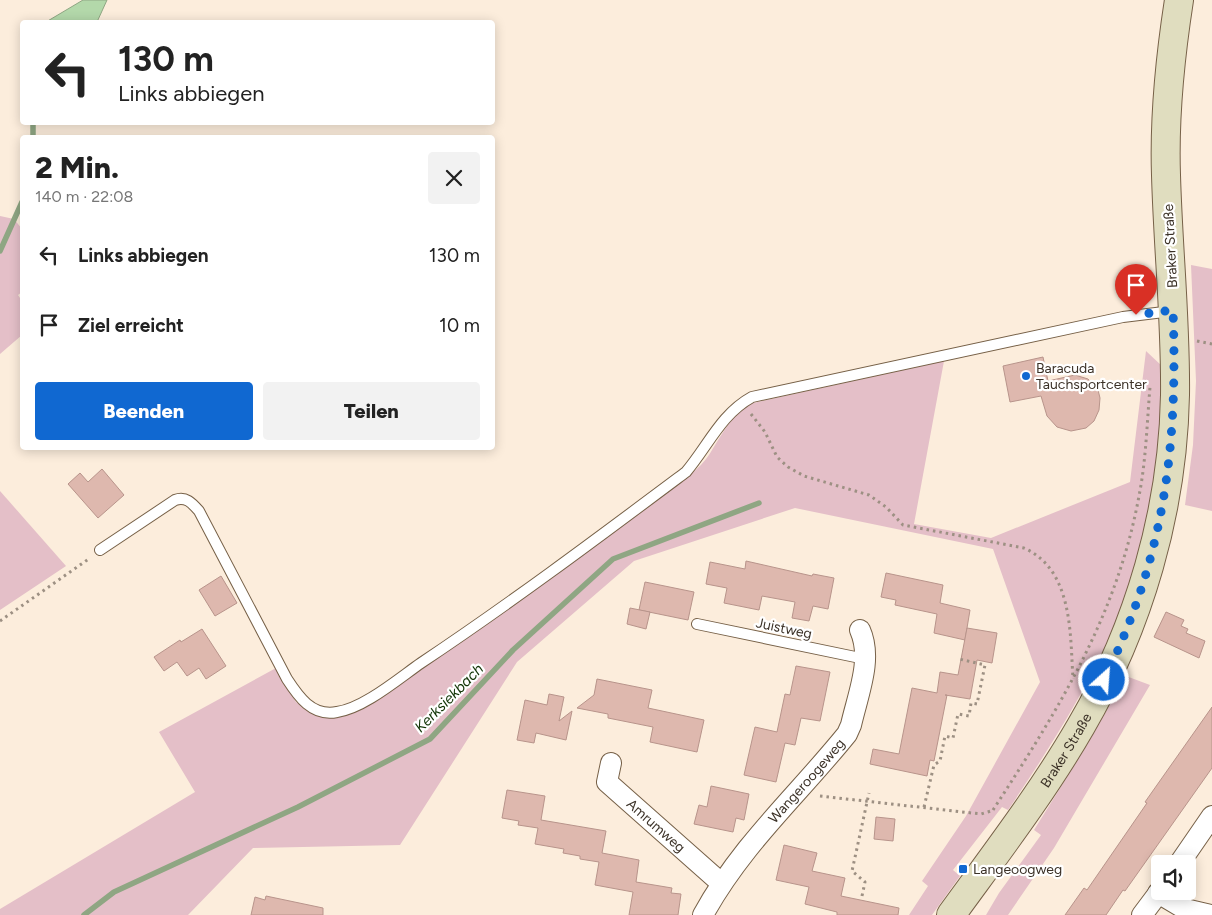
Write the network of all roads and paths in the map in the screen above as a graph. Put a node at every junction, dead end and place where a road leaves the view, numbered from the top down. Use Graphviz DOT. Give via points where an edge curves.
graph roads {
  1 [pos="1178,0"];
  2 [pos="1173,310"];
  3 [pos="1150,384"];
  4 [pos="738,405"];
  5 [pos="100,550"];
  6 [pos="0,621"];
  7 [pos="698,624"];
  8 [pos="860,630"];
  9 [pos="959,659"];
  10 [pos="865,660"];
  11 [pos="1073,679"];
  12 [pos="610,763"];
  13 [pos="794,792"];
  14 [pos="869,793"];
  15 [pos="867,801"];
  16 [pos="924,808"];
  17 [pos="993,810"];
  18 [pos="1001,815"];
  19 [pos="1212,816"];
  20 [pos="1185,855"];
  21 [pos="720,883"];
  22 [pos="862,896"];
  23 [pos="1153,900"];
  24 [pos="1171,900"];
  25 [pos="703,915"];
  26 [pos="951,915"];
  27 [pos="1142,915"];
  28 [pos="1211,915"];
  1 -- 2 [label="main road, Braker Straße" via="1168,94 1166,165"];
  2 -- 4 [label="lane" via="1123,317 774,390"];
  2 -- 26 [label="main road, Braker Straße" via="1175,396 1167,484 1141,595 1082,725 1016,826"];
  3 -- 11 [label="path" via="1139,496 1129,541 1106,612"];
  4 -- 5 [label="lane" via="722,420 686,472 482,623 373,695 350,709 335,713 313,708 300,698 199,511 187,499 175,500"];
  4 -- 11 [label="path" via="748,410 765,432 777,457 804,476 869,495 903,525 911,528 1032,551 1048,567 1061,589 1068,610"];
  5 -- 6 [label="path"];
  7 -- 10 [label="lane, Juistweg"];
  8 -- 10 [label="street, Wangeroogeweg" via="866,648"];
  9 -- 16 [label="path" via="985,665 977,704 971,703 969,716 958,714 953,738 945,736"];
  10 -- 13 [label="street, Wangeroogeweg" via="847,734"];
  11 -- 17 [label="path" via="1038,742"];
  12 -- 21 [label="street, Amrumweg" via="607,782"];
  13 -- 15 [label="path"];
  13 -- 21 [label="street, Wangeroogeweg"];
  14 -- 15 [label="path"];
  15 -- 16 [label="path"];
  15 -- 22 [label="path" via="852,871 865,882"];
  16 -- 17 [label="path" via="981,814"];
  17 -- 18 [label="path"];
  19 -- 20 [label="street"];
  21 -- 25 [label="street, Wangeroogeweg"];
  23 -- 27 [label="street"];
  24 -- 28 [label="street" via="1185,909"];
}
